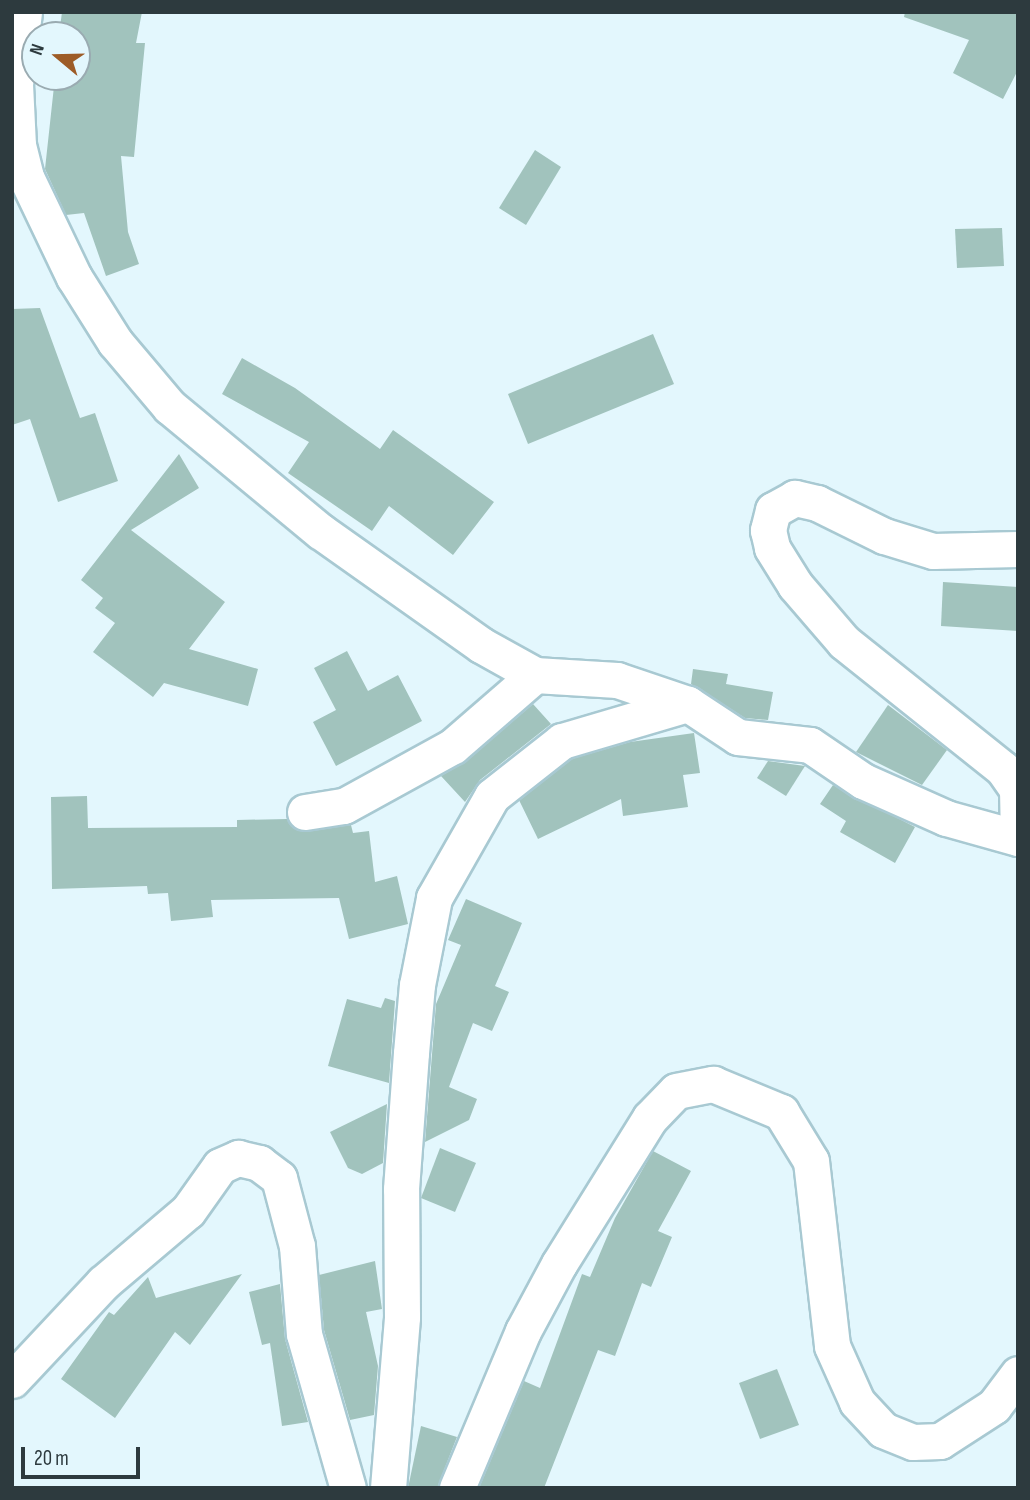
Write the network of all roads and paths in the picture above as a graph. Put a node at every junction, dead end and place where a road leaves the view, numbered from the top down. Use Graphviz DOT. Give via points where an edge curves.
graph roads {
  1 [pos="24,12"];
  2 [pos="14,111"];
  3 [pos="1018,548"];
  4 [pos="535,675"];
  5 [pos="688,704"];
  6 [pos="305,812"];
  7 [pos="1018,838"];
  8 [pos="1018,1374"];
  9 [pos="12,1380"];
  10 [pos="348,1488"];
  11 [pos="388,1488"];
  12 [pos="457,1488"];
  1 -- 2 [label="street"];
  2 -- 4 [label="street" via="26,177 74,277 116,342 170,407 320,531 481,645"];
  3 -- 7 [label="street" via="933,551 884,536 817,503 795,498 773,510 768,530 772,548 795,585 844,642 1003,769 1017,789"];
  4 -- 5 [label="street" via="617,680"];
  4 -- 6 [label="street" via="453,746 344,806"];
  5 -- 7 [label="street" via="738,737 810,745 863,781 922,808"];
  5 -- 11 [label="street" via="562,741 492,796 434,898 417,985 411,1053 401,1189 402,1317"];
  8 -- 12 [label="street" via="994,1406 940,1441 913,1442 883,1430 857,1402 832,1346 811,1161 781,1112 713,1084 676,1091 650,1118 559,1264 523,1331"];
  9 -- 10 [label="street" via="103,1283 188,1211 220,1166 238,1158 259,1163 279,1178 297,1246 304,1334"];
}
